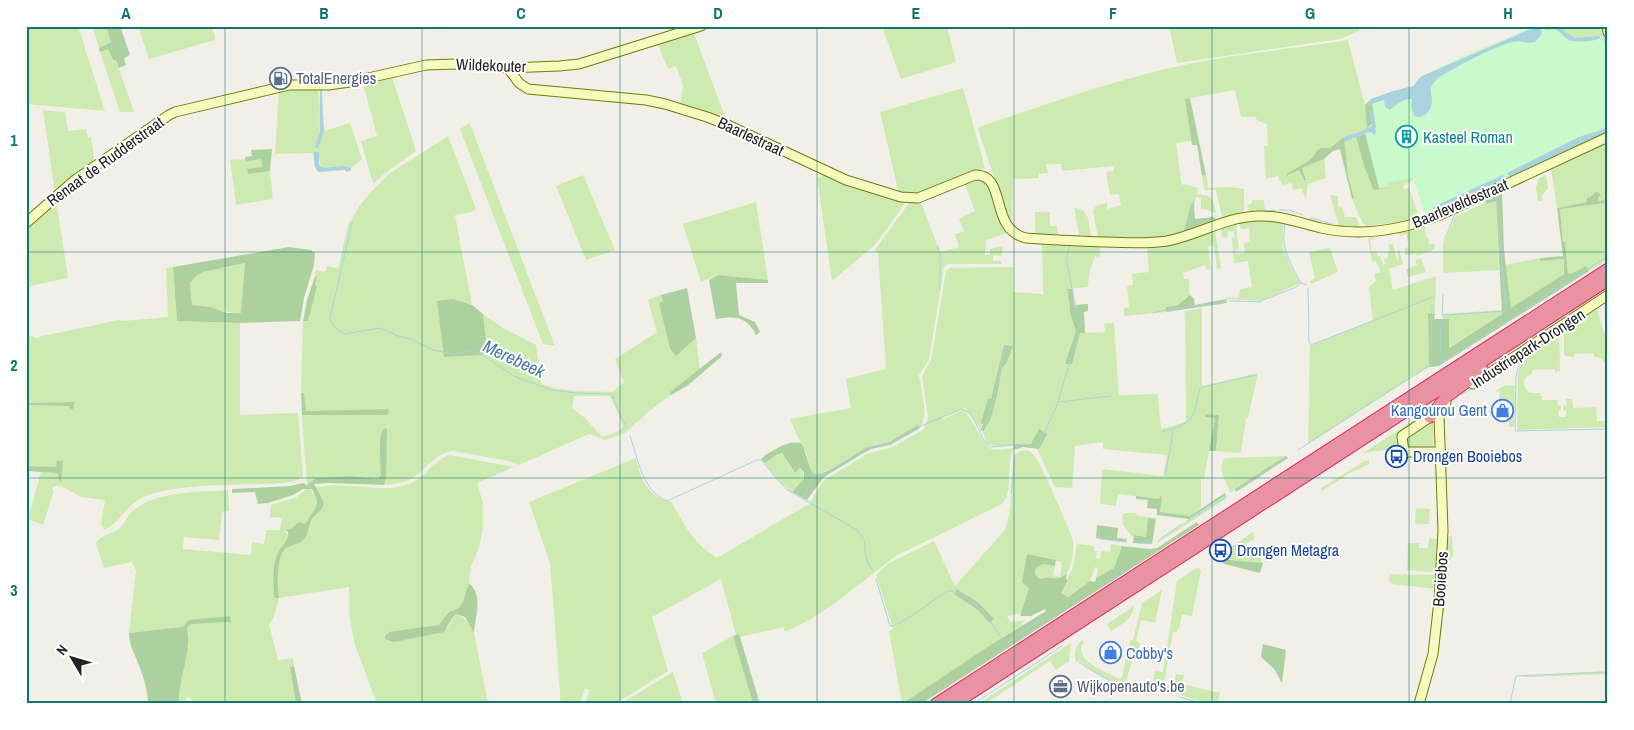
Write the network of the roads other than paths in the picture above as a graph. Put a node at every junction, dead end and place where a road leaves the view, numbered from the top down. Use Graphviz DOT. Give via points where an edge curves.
graph roads {
  1 [pos="701,26"];
  2 [pos="1607,26"];
  3 [pos="1608,32"];
  4 [pos="508,68"];
  5 [pos="277,87"];
  6 [pos="1608,137"];
  7 [pos="26,223"];
  8 [pos="1011,232"];
  9 [pos="1608,269"];
  10 [pos="1608,280"];
  11 [pos="1608,295"];
  12 [pos="1554,314"];
  13 [pos="1435,416"];
  14 [pos="1441,452"];
  15 [pos="936,704"];
  16 [pos="954,704"];
  17 [pos="1419,704"];
  1 -- 4 [label="street, Wildekouter" via="578,64"];
  2 -- 3 [label="street"];
  4 -- 5 [label="street, Wildekouter" via="439,64 350,82"];
  4 -- 8 [label="street, Baarlestraat" via="528,89 646,100 707,117 846,180 901,196 923,196 975,175 984,176 991,182"];
  5 -- 7 [label="street, Renaat de Rudderstraat" via="169,115 75,180"];
  6 -- 8 [label="street, Baarleveldestraat" via="1440,215 1391,229 1340,231 1260,216 1224,222 1172,240 1156,242 1026,238"];
  9 -- 15 [label="highway"];
  10 -- 12 [label="highway"];
  11 -- 13 [label="street, Industriepark-Drongen" via="1454,396"];
  12 -- 13 [label="highway" via="1549,325 1452,391 1439,404"];
  12 -- 16 [label="highway"];
  13 -- 14 [label="street"];
  13 -- 14 [label="street, Industriepark-Drongen" via="1402,436 1404,452"];
  14 -- 17 [label="street, Booiebos" via="1443,531 1438,614 1433,654"];
}
